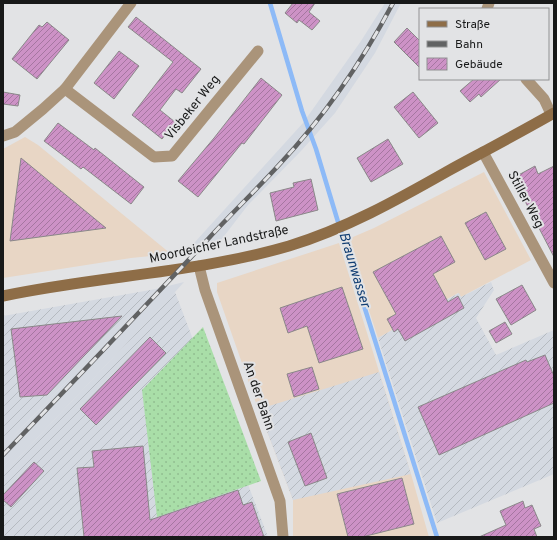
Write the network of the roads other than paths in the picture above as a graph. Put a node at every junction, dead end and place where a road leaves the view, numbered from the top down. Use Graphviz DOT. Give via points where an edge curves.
graph roads {
  1 [pos="131,3"];
  2 [pos="258,51"];
  3 [pos="527,80"];
  4 [pos="65,89"];
  5 [pos="553,114"];
  6 [pos="3,136"];
  7 [pos="483,152"];
  8 [pos="199,266"];
  9 [pos="554,283"];
  10 [pos="3,296"];
  11 [pos="282,537"];
  1 -- 4 [label="street"];
  2 -- 4 [label="street, Visbeker Weg" via="172,156 154,157"];
  3 -- 5 [label="street" via="544,98"];
  4 -- 6 [label="street" via="15,132"];
  5 -- 7 [label="main road, Moordeicher Landstraße"];
  7 -- 8 [label="main road, Moordeicher Landstraße" via="422,186 328,232 288,246"];
  7 -- 9 [label="street, Stiller Weg"];
  8 -- 10 [label="main road, Moordeicher Landstraße"];
  8 -- 11 [label="street, An der Bahn" via="205,290 280,501"];
}
